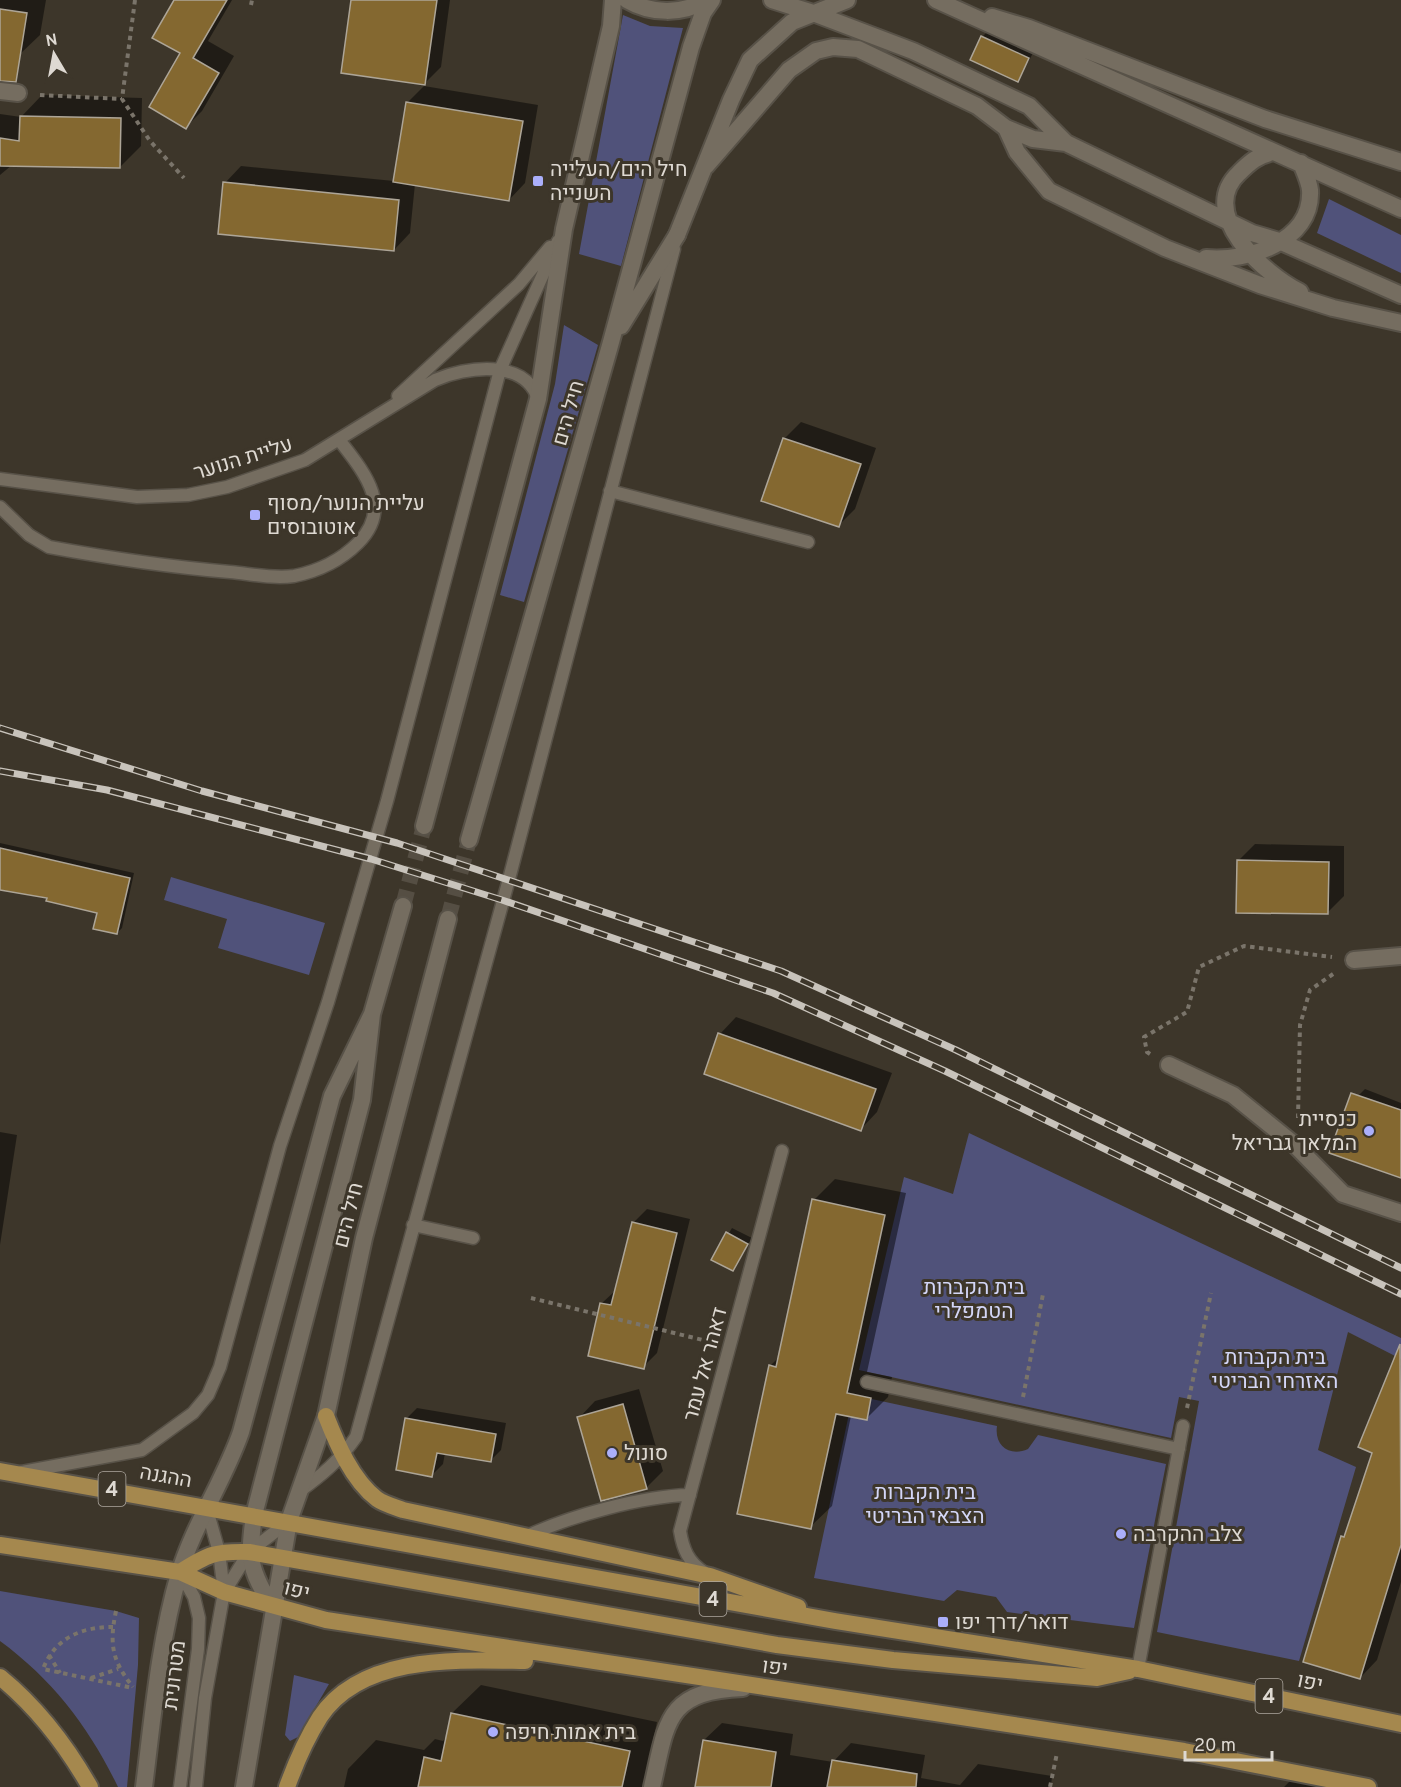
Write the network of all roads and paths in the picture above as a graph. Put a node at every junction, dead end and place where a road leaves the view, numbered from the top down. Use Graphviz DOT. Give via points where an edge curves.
graph roads {
  1 [pos="135,0"];
  2 [pos="613,0"];
  3 [pos="627,0"];
  4 [pos="706,0"];
  5 [pos="712,0"];
  6 [pos="772,0"];
  7 [pos="847,0"];
  8 [pos="942,2"];
  9 [pos="813,13"];
  10 [pos="0,91"];
  11 [pos="18,93"];
  12 [pos="122,99"];
  13 [pos="1006,128"];
  14 [pos="1066,143"];
  15 [pos="1274,152"];
  16 [pos="1401,162"];
  17 [pos="1301,163"];
  18 [pos="706,166"];
  19 [pos="184,178"];
  20 [pos="1401,209"];
  21 [pos="1228,221"];
  22 [pos="564,229"];
  23 [pos="677,235"];
  24 [pos="1280,241"];
  25 [pos="1252,254"];
  26 [pos="1184,256"];
  27 [pos="1401,295"];
  28 [pos="1333,308"];
  29 [pos="1401,323"];
  30 [pos="611,342"];
  31 [pos="500,370"];
  32 [pos="538,399"];
  33 [pos="377,415"];
  34 [pos="340,441"];
  35 [pos="0,479"];
  36 [pos="610,491"];
  37 [pos="0,507"];
  38 [pos="808,542"];
  39 [pos="424,826"];
  40 [pos="469,840"];
  41 [pos="403,906"];
  42 [pos="448,919"];
  43 [pos="1401,956"];
  44 [pos="1354,960"];
  45 [pos="372,1014"];
  46 [pos="1169,1065"];
  47 [pos="1296,1146"];
  48 [pos="782,1151"];
  49 [pos="1401,1212"];
  50 [pos="413,1225"];
  51 [pos="473,1238"];
  52 [pos="1211,1293"];
  53 [pos="1043,1294"];
  54 [pos="531,1298"];
  55 [pos="730,1347"];
  56 [pos="867,1382"];
  57 [pos="1020,1415"];
  58 [pos="326,1416"];
  59 [pos="1183,1426"];
  60 [pos="1179,1449"];
  61 [pos="343,1455"];
  62 [pos="0,1471"];
  63 [pos="18,1473"];
  64 [pos="299,1491"];
  65 [pos="690,1495"];
  66 [pos="206,1506"];
  67 [pos="254,1515"];
  68 [pos="289,1521"];
  69 [pos="526,1536"];
  70 [pos="0,1545"];
  71 [pos="219,1552"];
  72 [pos="249,1552"];
  73 [pos="283,1557"];
  74 [pos="180,1572"];
  75 [pos="710,1576"];
  76 [pos="224,1592"];
  77 [pos="273,1608"];
  78 [pos="116,1611"];
  79 [pos="836,1621"];
  80 [pos="113,1627"];
  81 [pos="49,1654"];
  82 [pos="587,1662"];
  83 [pos="118,1669"];
  84 [pos="1138,1669"];
  85 [pos="60,1673"];
  86 [pos="0,1677"];
  87 [pos="87,1678"];
  88 [pos="755,1687"];
  89 [pos="1401,1724"];
  90 [pos="1060,1732"];
  91 [pos="90,1787"];
  92 [pos="144,1787"];
  93 [pos="180,1787"];
  94 [pos="196,1787"];
  95 [pos="244,1787"];
  96 [pos="287,1787"];
  97 [pos="652,1787"];
  98 [pos="1050,1787"];
  99 [pos="1368,1787"];
  1 -- 12 [label="path"];
  2 -- 22 [label="street, חיל הים" via="611,26"];
  3 -- 4 [label="street" via="651,10 674,11"];
  5 -- 30 [label="street, חיל הים" via="691,47"];
  6 -- 9 [label="street"];
  7 -- 9 [label="street"];
  8 -- 15 [label="street"];
  8 -- 16 [label="street" via="1029,28 1265,119"];
  9 -- 14 [label="street" via="913,51 1029,106"];
  9 -- 18 [label="street" via="792,22 750,60"];
  10 -- 11 [label="street"];
  11 -- 12 [label="path"];
  12 -- 19 [label="path" via="150,141"];
  13 -- 14 [label="street" via="1033,139"];
  13 -- 18 [label="street" via="977,106 858,49 833,47 816,51 789,70"];
  13 -- 26 [label="street" via="1017,152 1049,191"];
  14 -- 21 [label="street"];
  15 -- 17 [label="street"];
  15 -- 21 [label="street" via="1258,155 1233,178 1226,193"];
  17 -- 20 [label="street"];
  17 -- 24 [label="street" via="1310,189 1308,210 1296,229"];
  18 -- 23 [label="street"];
  21 -- 24 [label="street"];
  21 -- 25 [label="street"];
  22 -- 31 [label="lane"];
  22 -- 32 [label="street, חיל הים"];
  22 -- 33 [label="lane, עליית הנוער" via="519,284"];
  23 -- 30 [label="street"];
  23 -- 36 [label="lane"];
  24 -- 25 [label="street"];
  24 -- 27 [label="street"];
  25 -- 26 [label="street" via="1227,260"];
  25 -- 28 [label="street" via="1293,288"];
  26 -- 28 [label="street"];
  28 -- 29 [label="street"];
  30 -- 40 [label="street, חיל הים"];
  31 -- 32 [label="lane, עליית הנוער" via="531,385"];
  31 -- 33 [label="lane, עליית הנוער" via="477,368 452,373"];
  31 -- 63 [label="lane" via="387,801 328,1002 280,1146 220,1367 208,1395 193,1413 142,1450"];
  32 -- 39 [label="street, חיל הים"];
  33 -- 34 [label="lane, עליית הנוער"];
  34 -- 35 [label="lane, עליית הנוער" via="267,475 188,495 137,497"];
  34 -- 37 [label="lane" via="367,476 375,502 374,522 346,555 325,567 293,576 207,570 50,547 29,535"];
  36 -- 38 [label="lane"];
  36 -- 50 [label="lane" via="509,879"];
  41 -- 45 [label="street, חיל הים"];
  42 -- 58 [label="street, חיל הים" via="364,1238"];
  43 -- 44 [label="street"];
  44 -- 46 [label="path" via="1244,946 1199,967 1187,1012 1144,1037 1147,1052"];
  44 -- 47 [label="path" via="1310,990 1300,1025"];
  45 -- 66 [label="street, חיל הים" via="332,1096 241,1432"];
  45 -- 67 [label="street, חיל הים" via="362,1100"];
  46 -- 47 [label="street" via="1233,1095"];
  47 -- 49 [label="street" via="1343,1194"];
  48 -- 55 [label="lane, דאהר אל עמר"];
  50 -- 51 [label="lane"];
  50 -- 61 [label="lane" via="356,1437"];
  52 -- 59 [label="path"];
  53 -- 57 [label="path"];
  54 -- 55 [label="path"];
  55 -- 65 [label="lane, דאהר אל עמר"];
  56 -- 57 [label="lane"];
  57 -- 60 [label="lane"];
  58 -- 61 [label="highway"];
  58 -- 64 [label="street, חיל הים"];
  59 -- 60 [label="lane"];
  60 -- 84 [label="lane"];
  61 -- 64 [label="lane"];
  61 -- 69 [label="highway" via="378,1499 403,1510"];
  62 -- 63 [label="highway, ההגנה / 4"];
  63 -- 66 [label="highway, ההגנה / 4"];
  64 -- 68 [label="street, חיל הים"];
  65 -- 69 [label="lane" via="562,1521"];
  65 -- 75 [label="lane, דאהר אל עמר" via="681,1540 691,1562"];
  66 -- 67 [label="highway, ההגנה / 4"];
  66 -- 71 [label="lane, מטרונית"];
  66 -- 74 [label="street, חיל הים"];
  67 -- 68 [label="highway, ההגנה / 4"];
  67 -- 72 [label="street, חיל הים"];
  68 -- 72 [label="lane, מטרונית"];
  68 -- 73 [label="street, חיל הים"];
  68 -- 79 [label="highway, יפו / 4"];
  69 -- 75 [label="highway"];
  70 -- 74 [label="highway"];
  71 -- 72 [label="highway"];
  71 -- 74 [label="highway"];
  71 -- 76 [label="lane, מטרונית"];
  72 -- 73 [label="highway"];
  72 -- 76 [label="lane, מטרונית"];
  72 -- 77 [label="street, חיל הים" via="256,1581"];
  73 -- 77 [label="street, חיל הים"];
  73 -- 84 [label="highway" via="766,1643 870,1657 1097,1678"];
  74 -- 76 [label="highway, יפו"];
  74 -- 92 [label="street, חיל הים" via="165,1629"];
  74 -- 93 [label="lane, מטרונית" via="194,1596 199,1618"];
  75 -- 79 [label="highway"];
  76 -- 77 [label="highway, יפו"];
  76 -- 94 [label="lane, מטרונית" via="205,1698"];
  77 -- 82 [label="highway, יפו"];
  77 -- 95 [label="street, חיל הים"];
  78 -- 80 [label="path"];
  79 -- 84 [label="highway, יפו / 4"];
  80 -- 81 [label="path" via="78,1632"];
  80 -- 83 [label="path" via="113,1653"];
  81 -- 85 [label="path"];
  81 -- 85 [label="path" via="43,1669"];
  82 -- 88 [label="highway, יפו"];
  82 -- 96 [label="highway" via="455,1661 374,1676 347,1690 321,1715 297,1758"];
  83 -- 87 [label="path"];
  83 -- 87 [label="path" via="134,1688"];
  84 -- 89 [label="highway, יפו / 4"];
  85 -- 87 [label="path"];
  86 -- 91 [label="highway" via="42,1717 72,1754"];
  88 -- 90 [label="highway, יפו"];
  88 -- 97 [label="street" via="714,1690 683,1702 668,1720"];
  90 -- 98 [label="path"];
  90 -- 99 [label="highway, יפו" via="1184,1751"];
}
